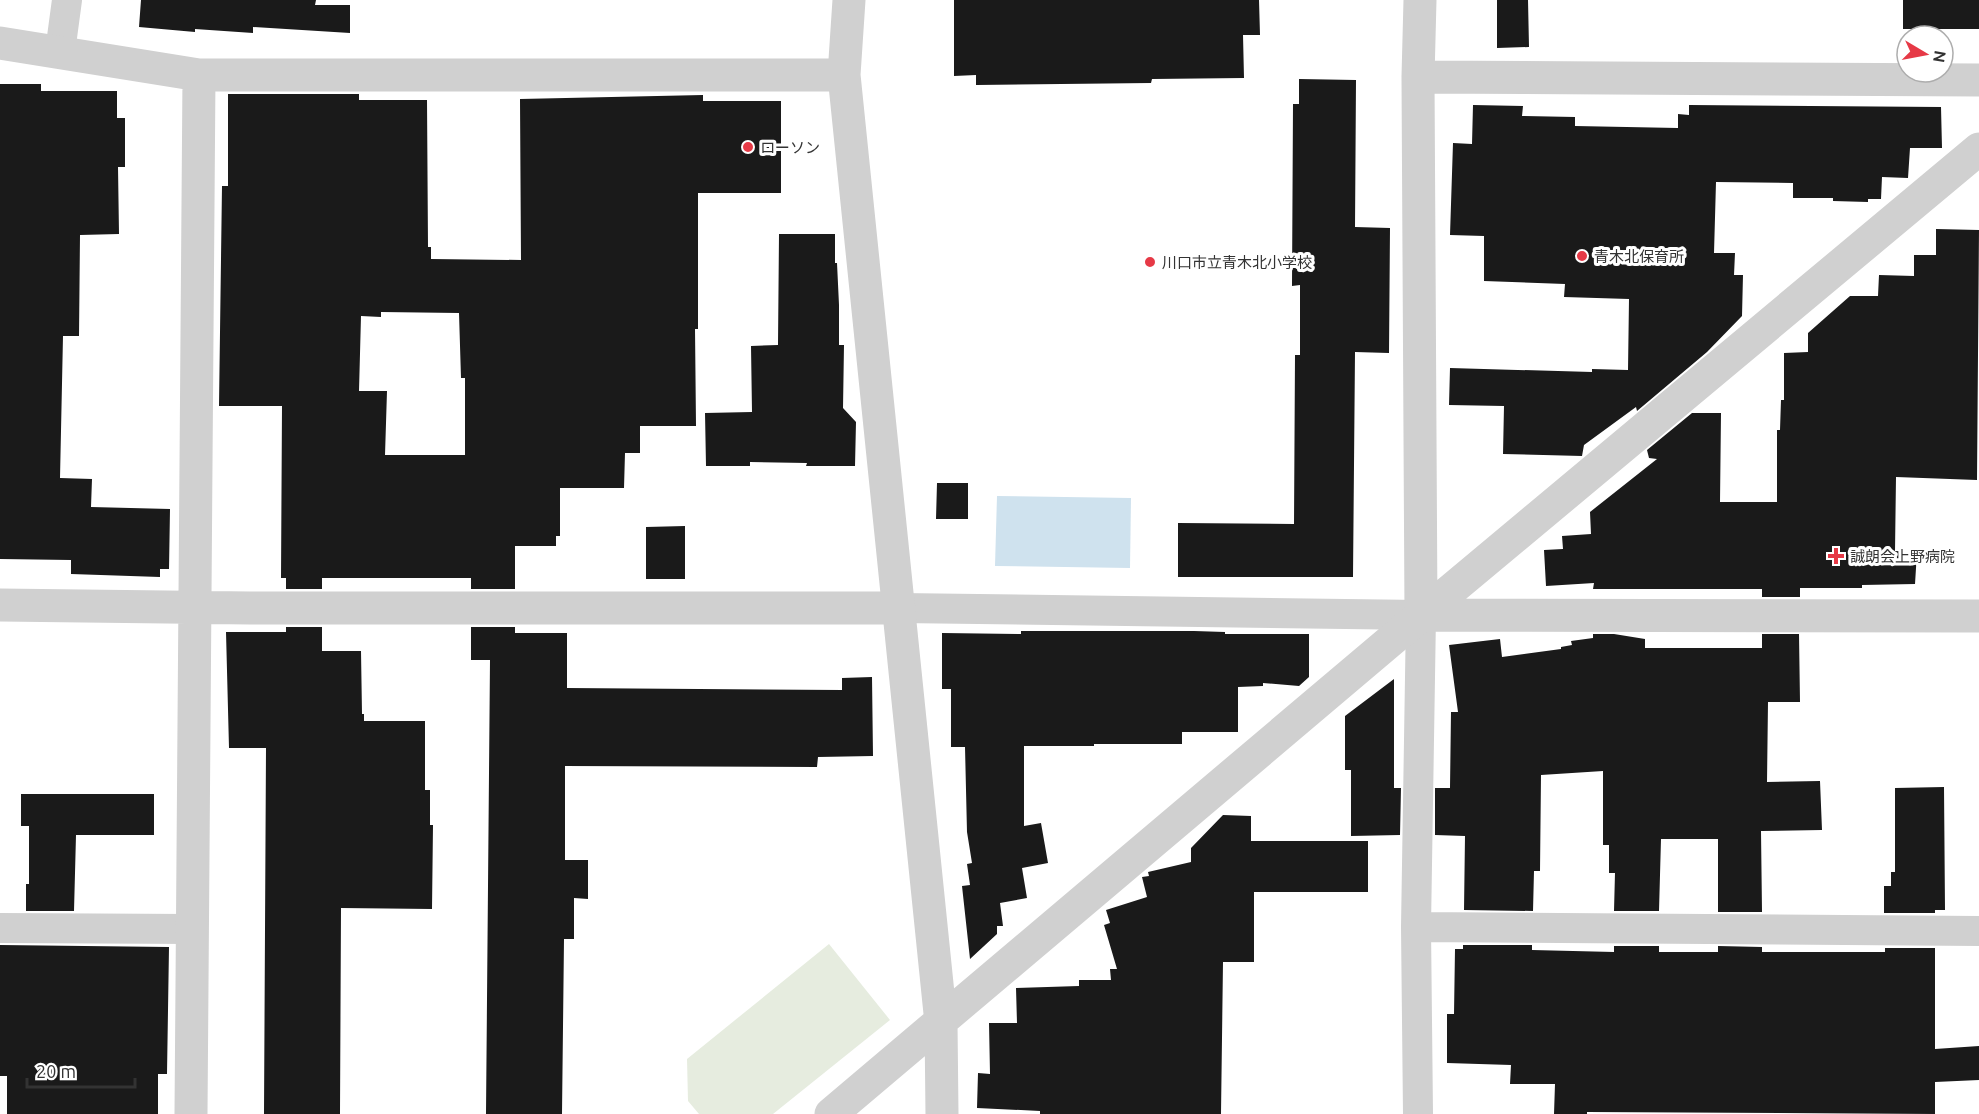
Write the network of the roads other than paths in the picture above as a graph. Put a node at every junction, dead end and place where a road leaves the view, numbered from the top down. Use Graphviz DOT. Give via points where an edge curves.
graph roads {
  1 [pos="67,0"];
  2 [pos="849,0"];
  3 [pos="1420,0"];
  4 [pos="0,43"];
  5 [pos="60,52"];
  6 [pos="199,75"];
  7 [pos="844,75"];
  8 [pos="1418,77"];
  9 [pos="1979,80"];
  10 [pos="1979,149"];
  11 [pos="0,605"];
  12 [pos="195,608"];
  13 [pos="899,608"];
  14 [pos="1421,615"];
  15 [pos="1979,616"];
  16 [pos="1416,927"];
  17 [pos="0,928"];
  18 [pos="192,929"];
  19 [pos="1979,931"];
  20 [pos="941,1023"];
  21 [pos="190,1114"];
  22 [pos="831,1114"];
  23 [pos="942,1114"];
  24 [pos="1418,1114"];
  1 -- 5 [label="street"];
  2 -- 7 [label="street"];
  3 -- 8 [label="street"];
  4 -- 5 [label="street"];
  5 -- 6 [label="street"];
  6 -- 7 [label="street"];
  6 -- 12 [label="street"];
  7 -- 13 [label="street"];
  8 -- 9 [label="street"];
  8 -- 14 [label="street"];
  10 -- 14 [label="street"];
  11 -- 12 [label="street"];
  12 -- 13 [label="street"];
  12 -- 18 [label="street"];
  13 -- 14 [label="street"];
  13 -- 20 [label="street"];
  14 -- 15 [label="street"];
  14 -- 16 [label="street"];
  14 -- 20 [label="street"];
  16 -- 19 [label="street"];
  16 -- 24 [label="street"];
  17 -- 18 [label="street"];
  18 -- 21 [label="street"];
  20 -- 22 [label="street"];
  20 -- 23 [label="street"];
}
